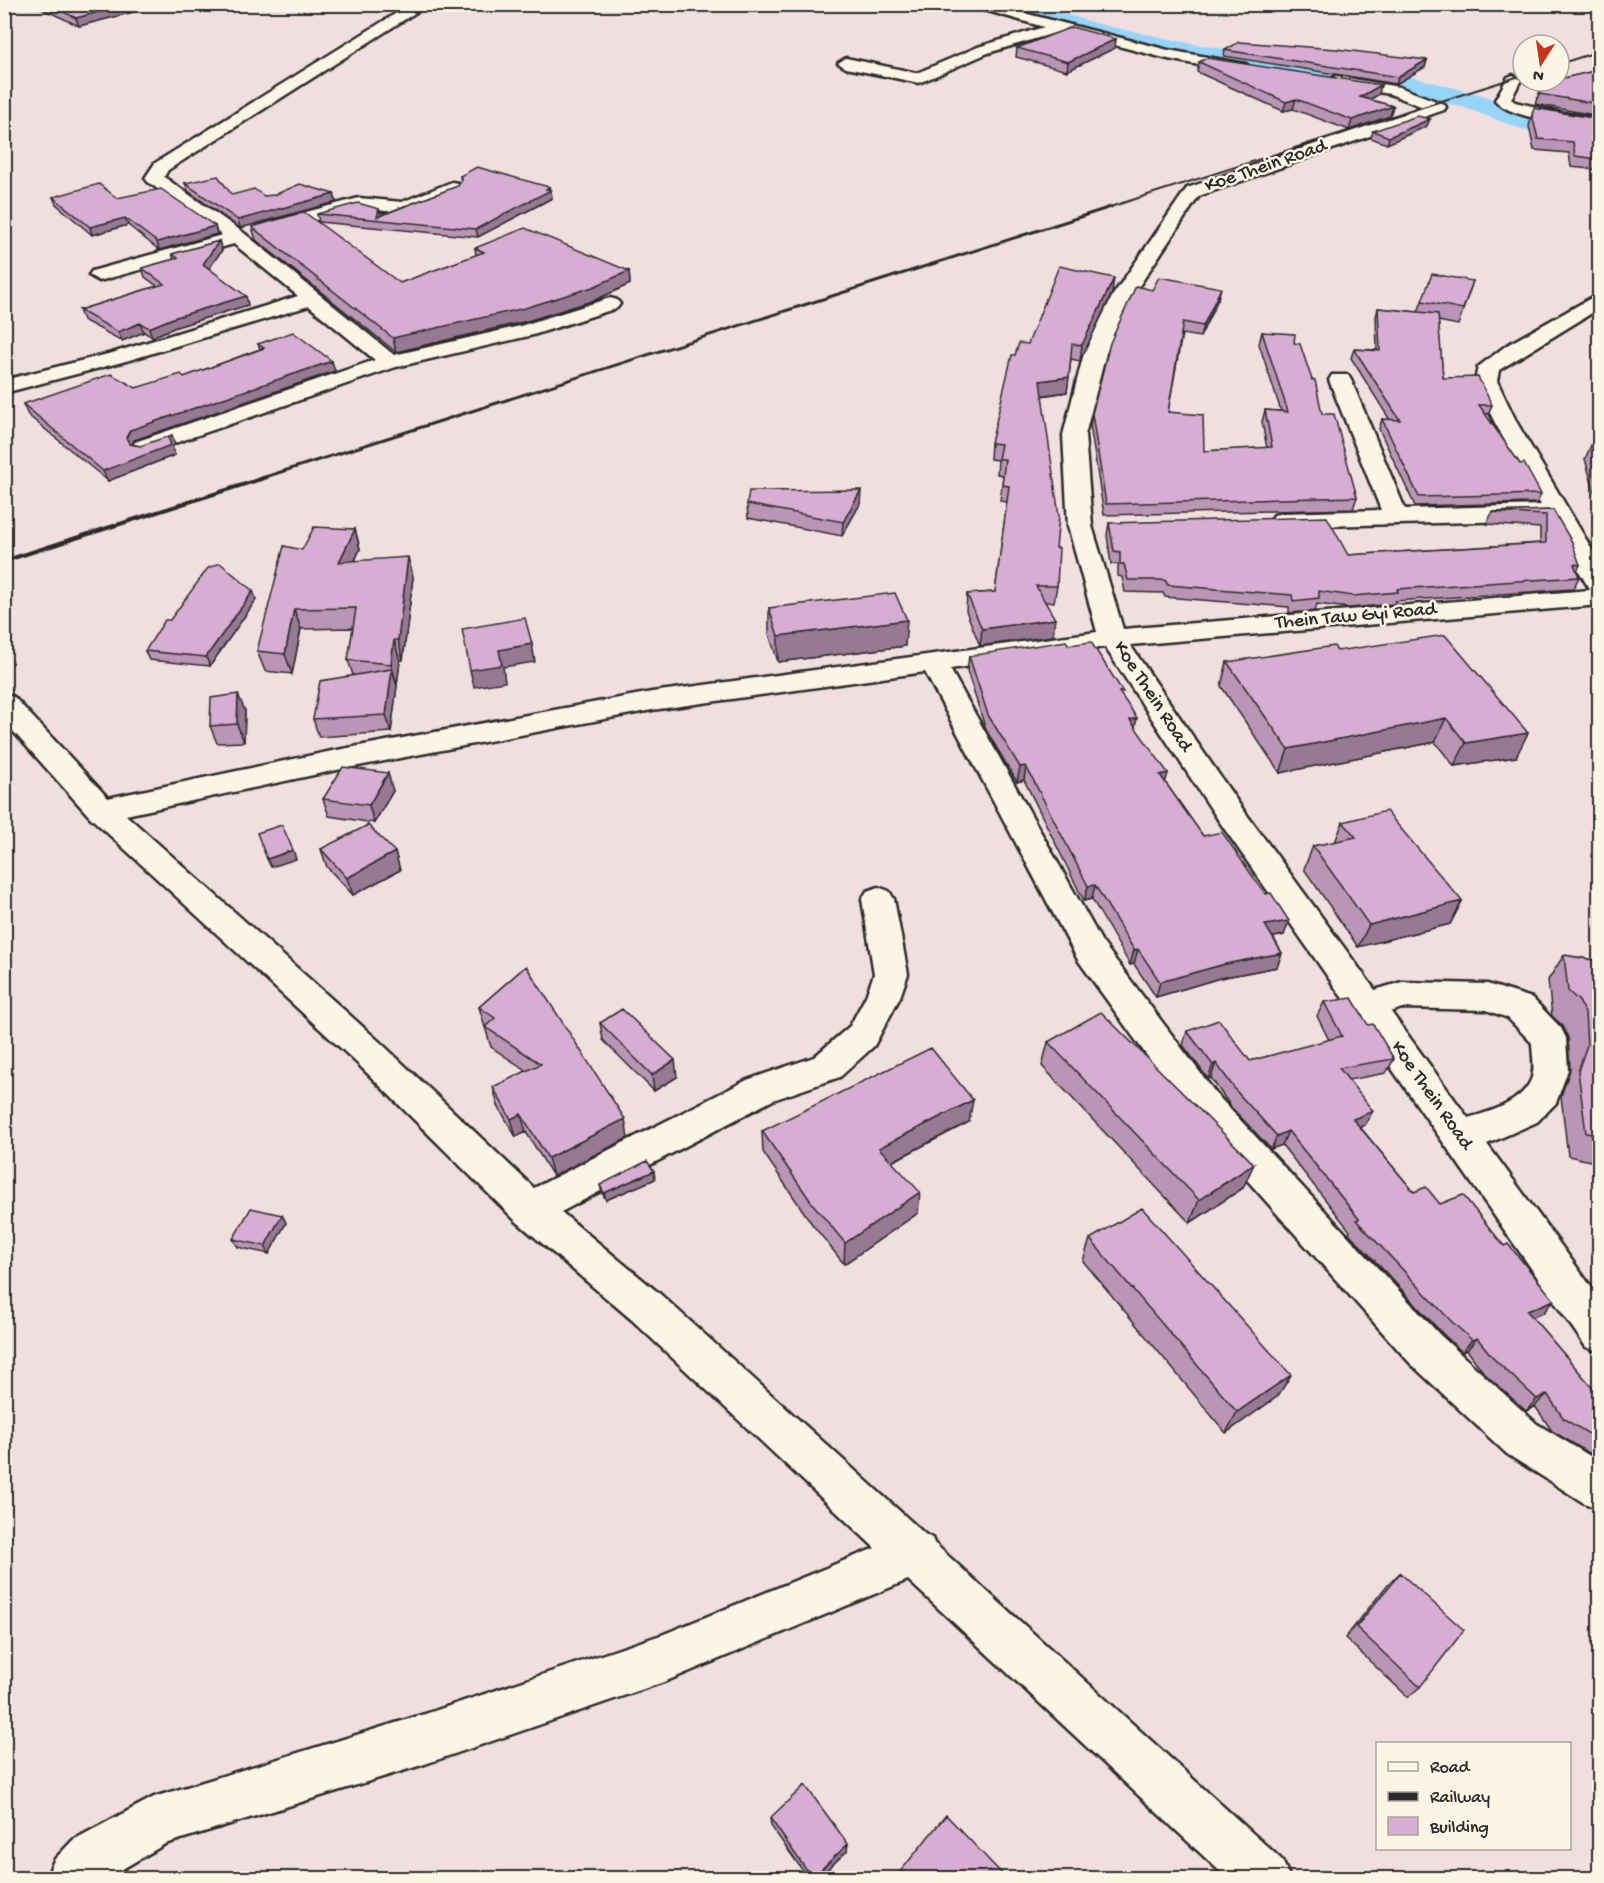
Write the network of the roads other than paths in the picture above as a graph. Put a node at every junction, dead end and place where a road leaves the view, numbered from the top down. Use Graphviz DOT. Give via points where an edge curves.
graph roads {
  1 [pos="422,4"];
  2 [pos="970,4"];
  3 [pos="1056,28"];
  4 [pos="846,63"];
  5 [pos="1261,71"];
  6 [pos="1321,79"];
  7 [pos="1511,84"];
  8 [pos="1599,123"];
  9 [pos="452,187"];
  10 [pos="237,237"];
  11 [pos="99,275"];
  12 [pos="310,299"];
  13 [pos="1599,299"];
  14 [pos="610,304"];
  15 [pos="390,362"];
  16 [pos="1340,380"];
  17 [pos="4,387"];
  18 [pos="143,447"];
  19 [pos="1557,512"];
  20 [pos="1396,516"];
  21 [pos="1256,521"];
  22 [pos="1599,586"];
  23 [pos="1599,597"];
  24 [pos="1112,638"];
  25 [pos="933,662"];
  26 [pos="4,703"];
  27 [pos="101,810"];
  28 [pos="878,899"];
  29 [pos="1367,1006"];
  30 [pos="1459,1136"];
  31 [pos="530,1209"];
  32 [pos="1599,1333"];
  33 [pos="1599,1487"];
  34 [pos="916,1554"];
  35 [pos="72,1878"];
  36 [pos="1264,1878"];
  1 -- 10 [label="street" via="161,167 154,178"];
  2 -- 3 [label="street"];
  3 -- 4 [label="street" via="983,50 919,78"];
  3 -- 5 [label="street"];
  6 -- 24 [label="street, Koe Thein Road" via="1394,90 1438,107 1193,192 1123,295 1095,353 1074,435"];
  7 -- 8 [label="street" via="1503,100 1509,105"];
  9 -- 10 [label="street" via="404,208 359,203"];
  10 -- 11 [label="street"];
  10 -- 12 [label="street"];
  12 -- 15 [label="street"];
  12 -- 17 [label="street"];
  13 -- 19 [label="street" via="1489,367 1486,381"];
  14 -- 15 [label="street" via="526,331"];
  15 -- 18 [label="street"];
  16 -- 20 [label="street"];
  19 -- 20 [label="street"];
  19 -- 22 [label="street"];
  20 -- 21 [label="street"];
  23 -- 24 [label="street, Thein Taw Gyi Road"];
  24 -- 25 [label="street, Thein Taw Gyi Road"];
  24 -- 29 [label="street, Koe Thein Road" via="1228,811"];
  25 -- 27 [label="street, Thein Taw Gyi Road" via="652,701 332,761"];
  25 -- 33 [label="street" via="1090,951 1204,1106 1425,1349 1522,1439"];
  26 -- 27 [label="street"];
  27 -- 31 [label="street" via="370,1054"];
  28 -- 31 [label="street" via="891,974 862,1036 827,1067 760,1090"];
  29 -- 30 [label="street, Koe Thein Road"];
  29 -- 30 [label="street" via="1402,995 1487,997 1520,1008 1548,1038 1550,1079 1533,1107"];
  30 -- 32 [label="street, Koe Thein Road"];
  31 -- 34 [label="street" via="646,1307"];
  34 -- 35 [label="street" via="664,1658 425,1739 154,1822 91,1858"];
  34 -- 36 [label="street"];
}
